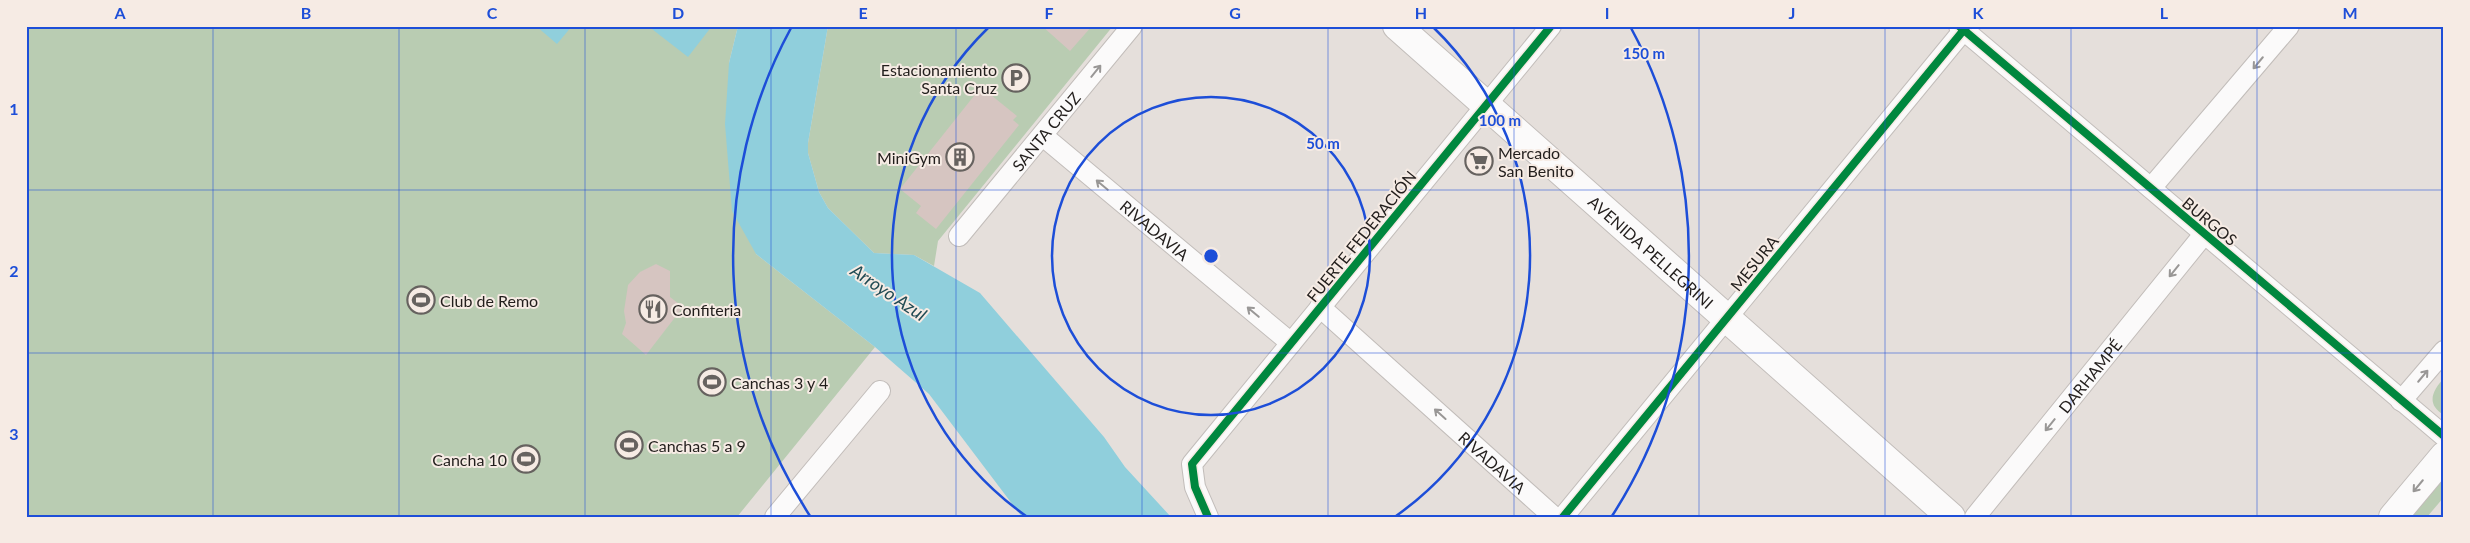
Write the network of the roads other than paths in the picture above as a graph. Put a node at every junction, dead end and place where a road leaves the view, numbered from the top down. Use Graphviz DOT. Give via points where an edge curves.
graph roads {
  1 [pos="1132,26"];
  2 [pos="1397,26"];
  3 [pos="1551,26"];
  4 [pos="2289,26"];
  5 [pos="1963,27"];
  6 [pos="1486,106"];
  7 [pos="1042,136"];
  8 [pos="2151,188"];
  9 [pos="2204,234"];
  10 [pos="959,236"];
  11 [pos="1320,307"];
  12 [pos="1727,318"];
  13 [pos="1291,343"];
  14 [pos="2444,351"];
  15 [pos="880,391"];
  16 [pos="2402,401"];
  17 [pos="2444,436"];
  18 [pos="2444,456"];
  19 [pos="775,517"];
  20 [pos="1208,517"];
  21 [pos="1554,517"];
  22 [pos="1563,517"];
  23 [pos="1951,517"];
  24 [pos="1975,517"];
  25 [pos="2393,517"];
  7 -- 1 [label="street, SANTA CRUZ, one-way"];
  2 -- 6 [label="main road, AVENIDA PELLEGRINI"];
  3 -- 6 [label="street, FUERTE FEDERACIÓN"];
  4 -- 8 [label="street, one-way"];
  5 -- 8 [label="street, BURGOS"];
  5 -- 12 [label="street, MESURA"];
  6 -- 11 [label="street, FUERTE FEDERACIÓN"];
  6 -- 12 [label="main road, AVENIDA PELLEGRINI"];
  7 -- 10 [label="street, SANTA CRUZ"];
  13 -- 7 [label="street, RIVADAVIA, one-way"];
  8 -- 9 [label="street, BURGOS"];
  9 -- 16 [label="street, BURGOS"];
  9 -- 24 [label="street, DARHAMPÉ, one-way"];
  11 -- 13 [label="street, FUERTE FEDERACIÓN"];
  21 -- 11 [label="street, RIVADAVIA, one-way"];
  12 -- 22 [label="street, MESURA"];
  12 -- 23 [label="main road, AVENIDA PELLEGRINI"];
  13 -- 20 [label="street, FUERTE FEDERACIÓN" via="1192,464 1194,487"];
  16 -- 14 [label="street, one-way"];
  15 -- 19 [label="street"];
  16 -- 17 [label="street, BURGOS"];
  18 -- 25 [label="main road, one-way"];
}
